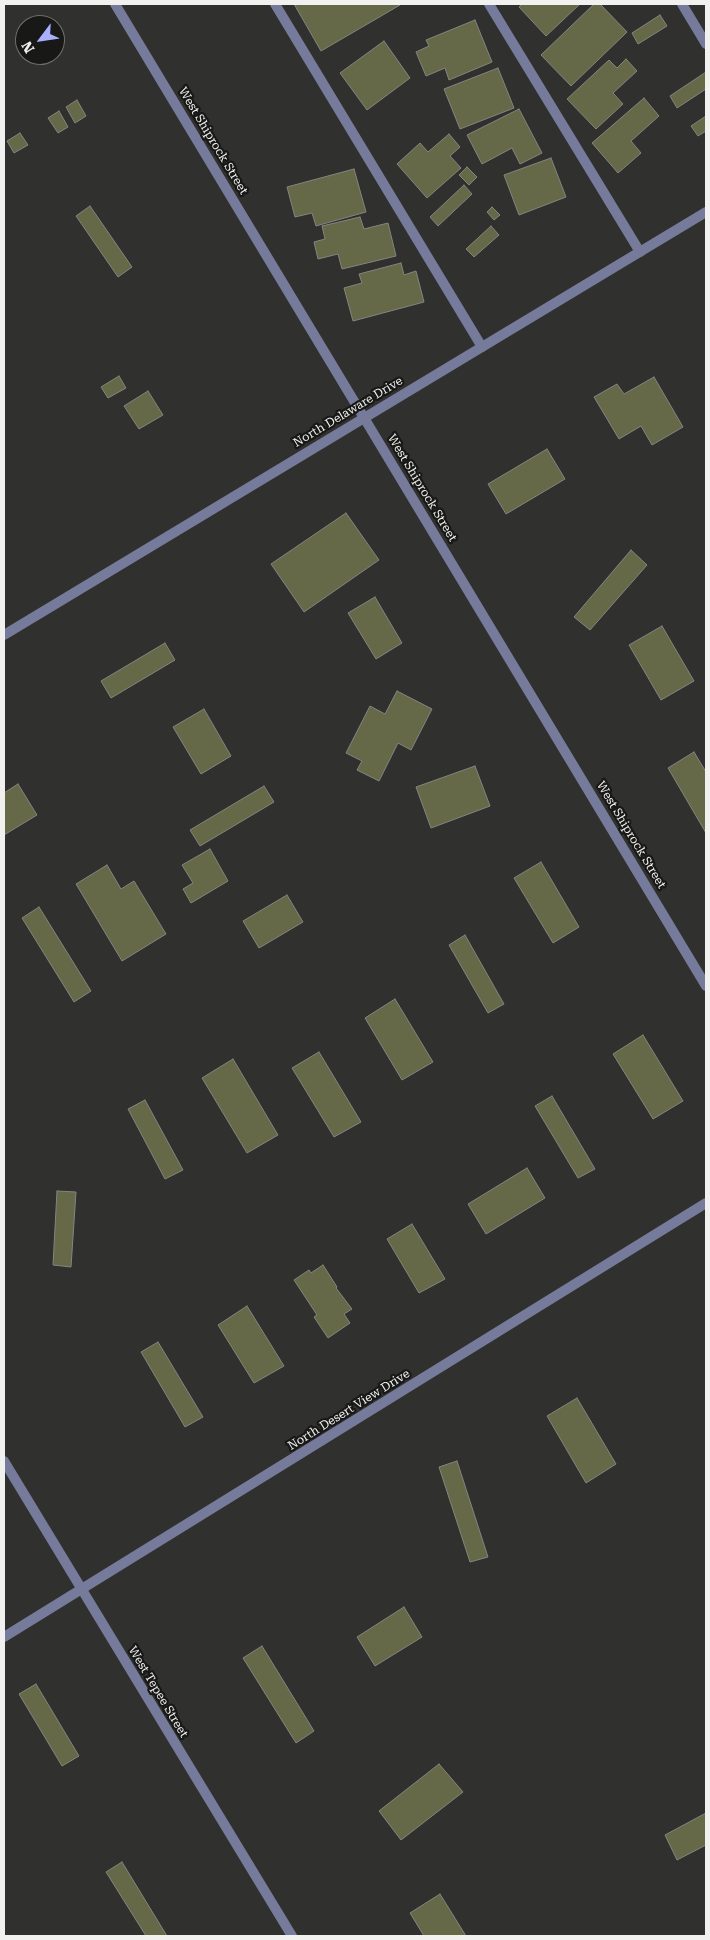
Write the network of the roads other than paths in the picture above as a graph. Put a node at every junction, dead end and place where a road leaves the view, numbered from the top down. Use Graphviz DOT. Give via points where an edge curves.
graph roads {
  1 [pos="115,4"];
  2 [pos="275,4"];
  3 [pos="489,4"];
  4 [pos="682,4"];
  5 [pos="706,44"];
  6 [pos="706,212"];
  7 [pos="640,252"];
  8 [pos="482,347"];
  9 [pos="364,417"];
  10 [pos="4,635"];
  11 [pos="706,986"];
  12 [pos="706,1203"];
  13 [pos="4,1461"];
  14 [pos="82,1590"];
  15 [pos="4,1637"];
  16 [pos="292,1936"];
  1 -- 9 [label="street, West Shiprock Street"];
  2 -- 8 [label="street"];
  3 -- 7 [label="street"];
  4 -- 5 [label="street"];
  6 -- 7 [label="street, North Delaware Drive"];
  7 -- 8 [label="street, North Delaware Drive"];
  8 -- 9 [label="street, North Delaware Drive"];
  9 -- 10 [label="street, North Delaware Drive"];
  9 -- 11 [label="street, West Shiprock Street"];
  12 -- 14 [label="street, North Desert View Drive"];
  13 -- 14 [label="street, West Tepee Street"];
  14 -- 15 [label="street, North Desert View Drive"];
  14 -- 16 [label="street, West Tepee Street"];
}
